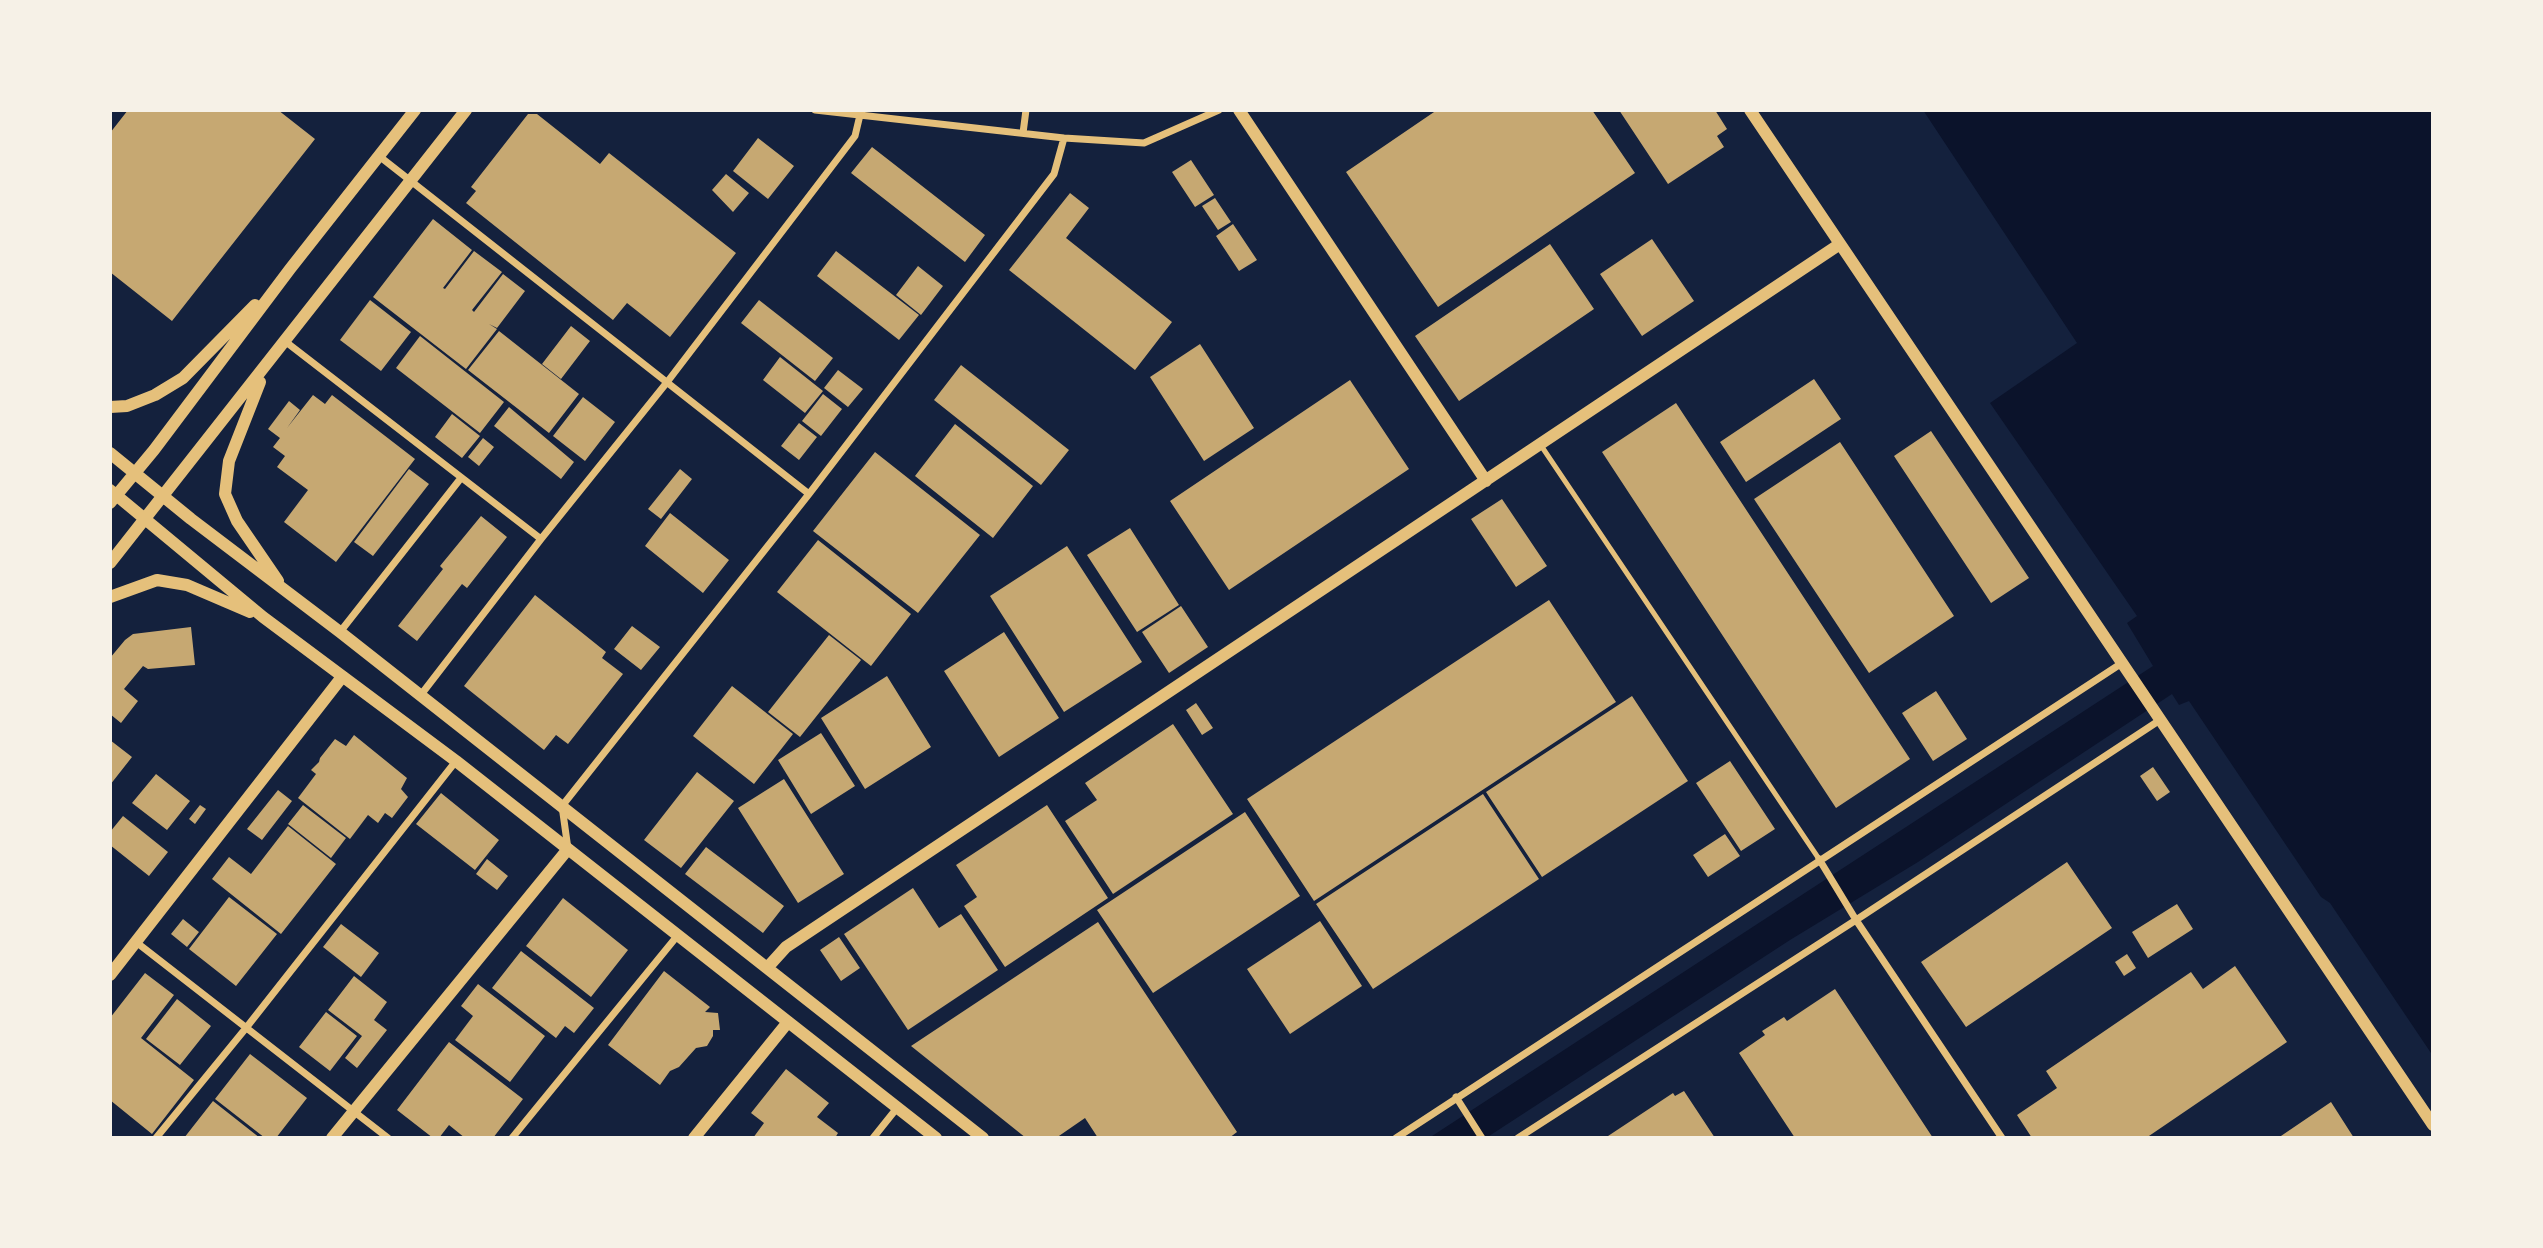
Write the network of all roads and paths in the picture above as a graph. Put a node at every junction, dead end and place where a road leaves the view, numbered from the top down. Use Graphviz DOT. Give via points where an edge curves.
graph roads {
  1 [pos="415,110"];
  2 [pos="466,110"];
  3 [pos="815,110"];
  4 [pos="1026,110"];
  5 [pos="1219,110"];
  6 [pos="1239,110"];
  7 [pos="1750,110"];
  8 [pos="860,115"];
  9 [pos="1023,133"];
  10 [pos="1064,138"];
  11 [pos="379,156"];
  12 [pos="412,181"];
  13 [pos="1840,244"];
  14 [pos="290,269"];
  15 [pos="286,342"];
  16 [pos="265,369"];
  17 [pos="668,381"];
  18 [pos="110,407"];
  19 [pos="1540,444"];
  20 [pos="110,453"];
  21 [pos="135,473"];
  22 [pos="461,478"];
  23 [pos="1486,481"];
  24 [pos="809,494"];
  25 [pos="112,496"];
  26 [pos="164,497"];
  27 [pos="146,519"];
  28 [pos="541,539"];
  29 [pos="110,563"];
  30 [pos="285,591"];
  31 [pos="110,597"];
  32 [pos="263,617"];
  33 [pos="340,632"];
  34 [pos="2125,667"];
  35 [pos="342,677"];
  36 [pos="420,696"];
  37 [pos="2157,716"];
  38 [pos="456,761"];
  39 [pos="562,806"];
  40 [pos="568,849"];
  41 [pos="1819,859"];
  42 [pos="1856,920"];
  43 [pos="678,935"];
  44 [pos="136,942"];
  45 [pos="767,968"];
  46 [pos="110,975"];
  47 [pos="788,1022"];
  48 [pos="246,1028"];
  49 [pos="1456,1097"];
  50 [pos="897,1108"];
  51 [pos="353,1110"];
  52 [pos="2433,1125"];
  53 [pos="156,1138"];
  54 [pos="332,1138"];
  55 [pos="387,1138"];
  56 [pos="512,1138"];
  57 [pos="694,1138"];
  58 [pos="873,1138"];
  59 [pos="936,1138"];
  60 [pos="983,1138"];
  61 [pos="1396,1138"];
  62 [pos="1482,1138"];
  63 [pos="1518,1138"];
  64 [pos="2002,1138"];
  1 -- 11 [label="street"];
  2 -- 12 [label="street"];
  3 -- 8 [label="street"];
  4 -- 9 [label="street"];
  5 -- 10 [label="street" via="1144,143"];
  6 -- 23 [label="street"];
  7 -- 13 [label="street"];
  8 -- 9 [label="street"];
  8 -- 17 [label="street" via="855,136"];
  9 -- 10 [label="street"];
  10 -- 24 [label="street" via="1054,174"];
  11 -- 12 [label="street"];
  11 -- 14 [label="street"];
  12 -- 15 [label="street"];
  12 -- 17 [label="street"];
  13 -- 19 [label="street"];
  13 -- 34 [label="street"];
  14 -- 18 [label="street" via="183,378 155,395"];
  14 -- 21 [label="street"];
  15 -- 16 [label="street"];
  15 -- 22 [label="street"];
  16 -- 26 [label="street"];
  16 -- 30 [label="street" via="229,461 225,494 237,521"];
  17 -- 24 [label="street"];
  17 -- 28 [label="street"];
  19 -- 23 [label="street"];
  19 -- 41 [label="lane"];
  20 -- 21 [label="street"];
  21 -- 25 [label="street"];
  21 -- 26 [label="street"];
  22 -- 28 [label="street"];
  22 -- 33 [label="street"];
  23 -- 45 [label="street" via="786,947"];
  24 -- 39 [label="street"];
  25 -- 27 [label="street"];
  26 -- 27 [label="street"];
  26 -- 30 [label="street"];
  27 -- 29 [label="street"];
  27 -- 32 [label="street"];
  28 -- 36 [label="street"];
  30 -- 33 [label="street"];
  31 -- 32 [label="street" via="157,580 187,585"];
  32 -- 35 [label="street"];
  33 -- 36 [label="street"];
  34 -- 37 [label="street"];
  34 -- 41 [label="street"];
  35 -- 38 [label="street"];
  35 -- 44 [label="street"];
  36 -- 39 [label="street"];
  37 -- 42 [label="street"];
  37 -- 52 [label="street"];
  38 -- 40 [label="street"];
  38 -- 48 [label="street"];
  39 -- 40 [label="street"];
  39 -- 45 [label="street"];
  40 -- 43 [label="street"];
  40 -- 51 [label="street"];
  41 -- 42 [label="street"];
  41 -- 49 [label="street"];
  42 -- 63 [label="street"];
  42 -- 64 [label="street"];
  43 -- 47 [label="street"];
  43 -- 56 [label="street"];
  44 -- 46 [label="street"];
  44 -- 48 [label="street"];
  45 -- 60 [label="street"];
  47 -- 50 [label="street"];
  47 -- 57 [label="street"];
  48 -- 51 [label="street"];
  48 -- 53 [label="street"];
  49 -- 61 [label="street"];
  49 -- 62 [label="street"];
  50 -- 58 [label="street"];
  50 -- 59 [label="street"];
  51 -- 54 [label="street"];
  51 -- 55 [label="street"];
}
